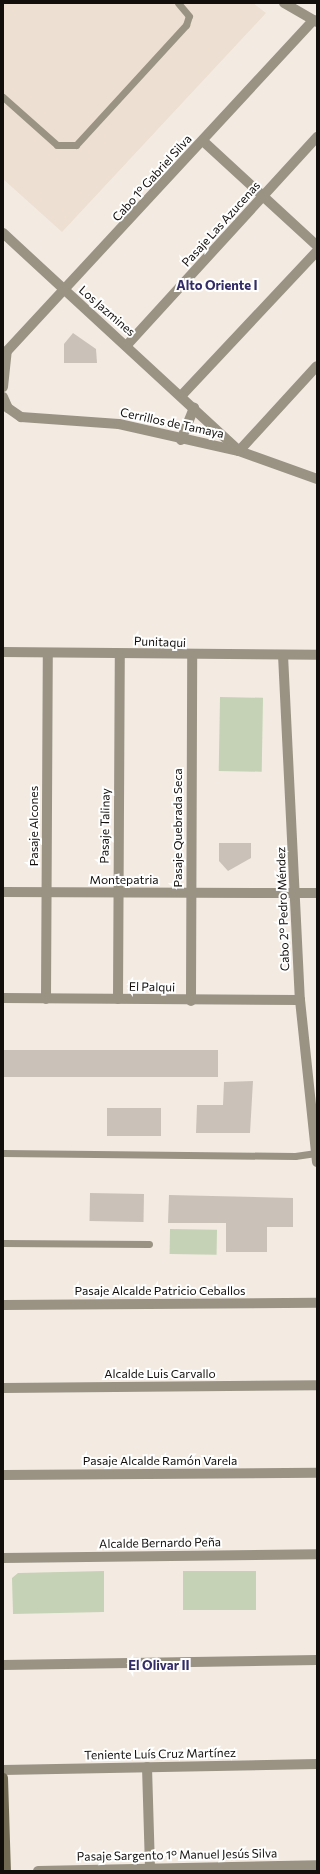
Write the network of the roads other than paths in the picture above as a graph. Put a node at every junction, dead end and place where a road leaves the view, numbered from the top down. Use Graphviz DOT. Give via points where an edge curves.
graph roads {
  1 [pos="178,3"];
  2 [pos="284,3"];
  3 [pos="315,21"];
  4 [pos="3,97"];
  5 [pos="317,137"];
  6 [pos="203,141"];
  7 [pos="265,195"];
  8 [pos="3,233"];
  9 [pos="317,246"];
  10 [pos="317,251"];
  11 [pos="65,292"];
  12 [pos="127,345"];
  13 [pos="5,349"];
  14 [pos="317,366"];
  15 [pos="3,386"];
  16 [pos="181,396"];
  17 [pos="3,397"];
  18 [pos="194,408"];
  19 [pos="181,440"];
  20 [pos="239,451"];
  21 [pos="317,479"];
  22 [pos="3,652"];
  23 [pos="48,653"];
  24 [pos="120,654"];
  25 [pos="283,655"];
  26 [pos="317,655"];
  27 [pos="192,656"];
  28 [pos="3,892"];
  29 [pos="47,892"];
  30 [pos="118,893"];
  31 [pos="191,893"];
  32 [pos="296,893"];
  33 [pos="317,893"];
  34 [pos="3,998"];
  35 [pos="46,999"];
  36 [pos="118,999"];
  37 [pos="191,1000"];
  38 [pos="300,1000"];
  39 [pos="312,1082"];
  40 [pos="3,1153"];
  41 [pos="316,1153"];
  42 [pos="317,1162"];
  43 [pos="3,1243"];
  44 [pos="149,1244"];
  45 [pos="317,1303"];
  46 [pos="3,1305"];
  47 [pos="317,1385"];
  48 [pos="3,1388"];
  49 [pos="317,1473"];
  50 [pos="3,1475"];
  51 [pos="317,1554"];
  52 [pos="3,1558"];
  53 [pos="317,1660"];
  54 [pos="3,1665"];
  55 [pos="317,1764"];
  56 [pos="147,1767"];
  57 [pos="3,1770"];
  58 [pos="3,1778"];
  59 [pos="317,1865"];
  60 [pos="150,1868"];
  61 [pos="6,1871"];
  62 [pos="38,1871"];
  1 -- 4 [label="lane" via="189,16 186,25 76,145 57,145"];
  2 -- 3 [label="street"];
  3 -- 6 [label="street, Cabo 1° Gabriel Silva"];
  5 -- 7 [label="street, Pasaje Las Azucenas"];
  6 -- 7 [label="street"];
  6 -- 11 [label="street, Cabo 1° Gabriel Silva"];
  7 -- 9 [label="street"];
  7 -- 12 [label="street, Pasaje Las Azucenas"];
  8 -- 11 [label="street, Los Jazmines"];
  10 -- 16 [label="street"];
  11 -- 12 [label="street, Los Jazmines"];
  11 -- 13 [label="street, Cabo 1° Gabriel Silva"];
  12 -- 16 [label="street, Los Jazmines"];
  13 -- 15 [label="street"];
  14 -- 20 [label="street"];
  16 -- 18 [label="street, Los Jazmines"];
  17 -- 19 [label="street, Cerrillos de Tamaya" via="8,408 21,417 119,424"];
  18 -- 19 [label="street"];
  18 -- 20 [label="street, Los Jazmines"];
  19 -- 20 [label="street, Cerrillos de Tamaya"];
  20 -- 21 [label="street, Cerrillos de Tamaya"];
  22 -- 23 [label="street, Punitaqui"];
  23 -- 24 [label="street, Punitaqui"];
  23 -- 29 [label="street, Pasaje Alcones"];
  24 -- 27 [label="street, Punitaqui"];
  24 -- 30 [label="street, Pasaje Talinay"];
  25 -- 26 [label="street, Punitaqui"];
  25 -- 27 [label="street, Punitaqui"];
  25 -- 32 [label="street, Cabo 2° Pedro Méndez"];
  27 -- 31 [label="street, Pasaje Quebrada Seca"];
  28 -- 29 [label="street, Montepatria"];
  29 -- 30 [label="street, Montepatria"];
  29 -- 35 [label="street, Pasaje Alcones"];
  30 -- 31 [label="street, Montepatria"];
  30 -- 36 [label="street, Pasaje Talinay"];
  31 -- 32 [label="street, Montepatria"];
  31 -- 37 [label="street, Pasaje Quebrada Seca"];
  32 -- 33 [label="street, Montepatria"];
  32 -- 38 [label="street, Cabo 2° Pedro Méndez"];
  34 -- 35 [label="street, El Palqui"];
  35 -- 36 [label="street, El Palqui"];
  36 -- 37 [label="street, El Palqui"];
  37 -- 38 [label="street, El Palqui"];
  38 -- 39 [label="street, Cabo 2° Pedro Méndez"];
  39 -- 41 [label="street, Cabo 2° Pedro Méndez"];
  40 -- 41 [label="lane" via="295,1156"];
  41 -- 42 [label="street, Cabo 2° Pedro Méndez"];
  43 -- 44 [label="lane"];
  45 -- 46 [label="street, Pasaje Alcalde Patricio Ceballos"];
  47 -- 48 [label="street, Alcalde Luis Carvallo"];
  49 -- 50 [label="street, Pasaje Alcalde Ramón Varela"];
  51 -- 52 [label="street, Alcalde Bernardo Peña"];
  53 -- 54 [label="street"];
  55 -- 56 [label="street, Teniente Luís Cruz Martínez"];
  56 -- 57 [label="street, Teniente Luís Cruz Martínez"];
  56 -- 60 [label="street"];
  58 -- 61 [label="street"];
  59 -- 60 [label="street, Pasaje Sargento 1° Manuel Jesús Silva"];
  60 -- 62 [label="street, Pasaje Sargento 1° Manuel Jesús Silva"];
}
